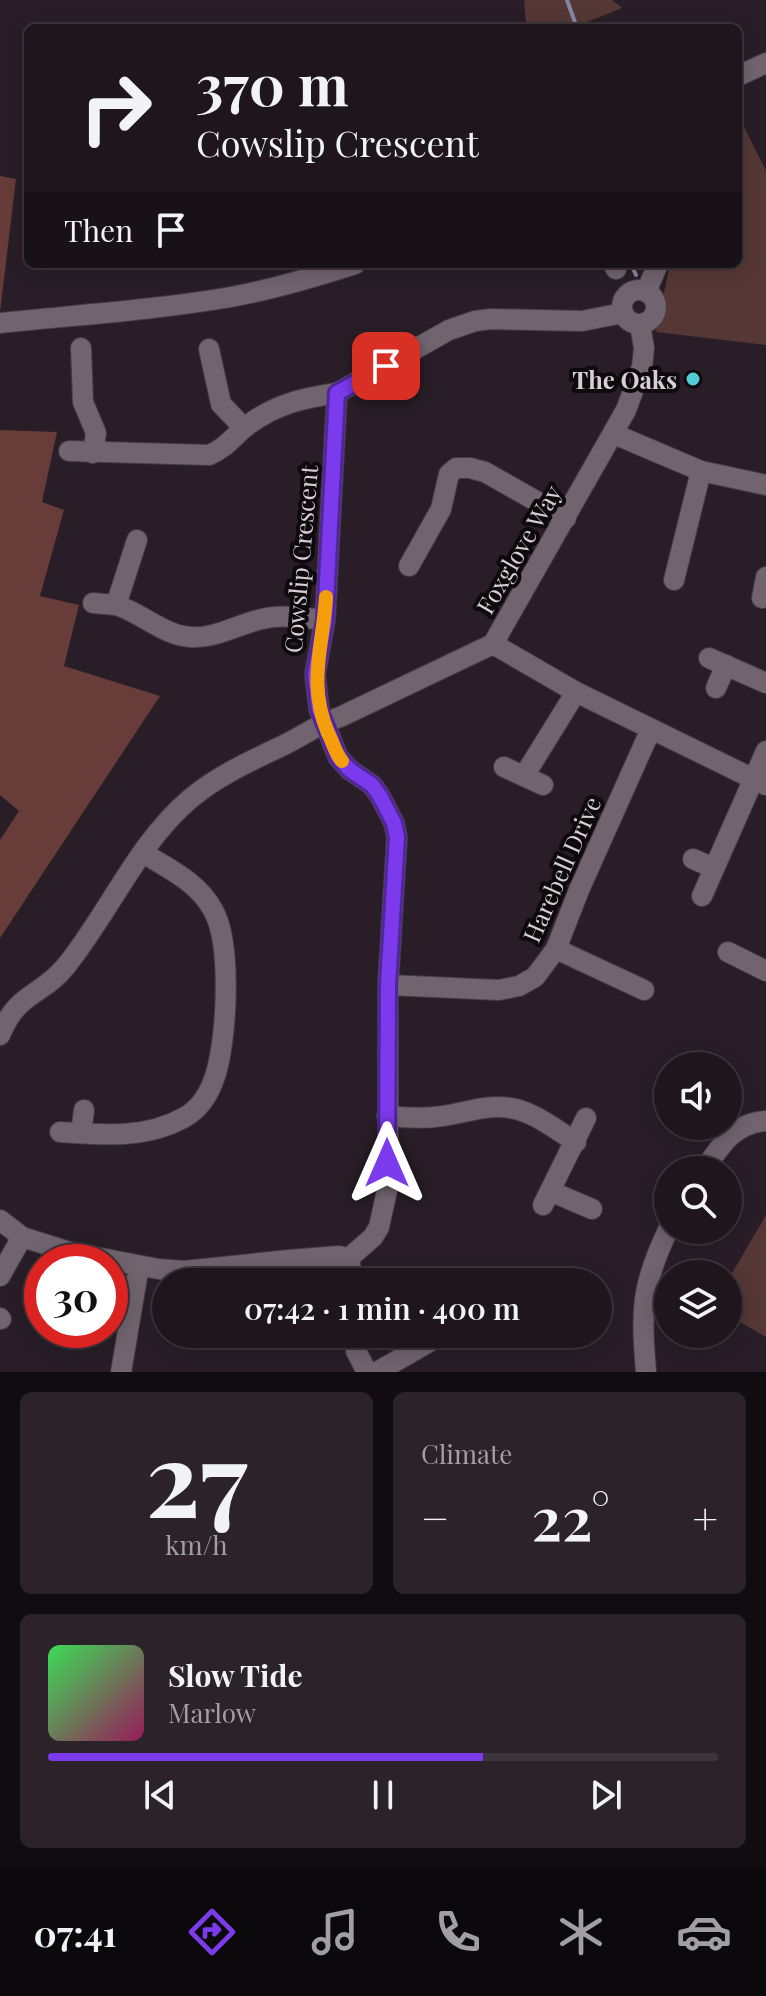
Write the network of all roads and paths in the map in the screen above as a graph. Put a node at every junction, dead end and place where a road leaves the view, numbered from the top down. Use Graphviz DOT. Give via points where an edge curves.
graph roads {
  1 [pos="766,63"];
  2 [pos="742,74"];
  3 [pos="342,268"];
  4 [pos="656,268"];
  5 [pos="646,292"];
  6 [pos="632,319"];
  7 [pos="0,323"];
  8 [pos="81,348"];
  9 [pos="209,349"];
  10 [pos="337,393"];
  11 [pos="244,428"];
  12 [pos="614,434"];
  13 [pos="69,451"];
  14 [pos="93,453"];
  15 [pos="701,471"];
  16 [pos="766,485"];
  17 [pos="566,518"];
  18 [pos="137,540"];
  19 [pos="409,566"];
  20 [pos="766,577"];
  21 [pos="674,580"];
  22 [pos="762,598"];
  23 [pos="93,603"];
  24 [pos="116,605"];
  25 [pos="325,620"];
  26 [pos="493,644"];
  27 [pos="766,683"];
  28 [pos="716,688"];
  29 [pos="576,692"];
  30 [pos="324,722"];
  31 [pos="651,729"];
  32 [pos="766,751"];
  33 [pos="504,767"];
  34 [pos="760,782"];
  35 [pos="143,853"];
  36 [pos="693,859"];
  37 [pos="714,868"];
  38 [pos="702,896"];
  39 [pos="556,949"];
  40 [pos="738,951"];
  41 [pos="766,971"];
  42 [pos="388,985"];
  43 [pos="644,990"];
  44 [pos="0,1035"];
  45 [pos="84,1110"];
  46 [pos="387,1116"];
  47 [pos="586,1118"];
  48 [pos="766,1121"];
  49 [pos="60,1132"];
  50 [pos="81,1133"];
  51 [pos="576,1142"];
  52 [pos="714,1156"];
  53 [pos="592,1209"];
  54 [pos="0,1220"];
  55 [pos="22,1237"];
  56 [pos="661,1244"];
  57 [pos="349,1258"];
  58 [pos="139,1266"];
  59 [pos="351,1268"];
  60 [pos="0,1276"];
  61 [pos="356,1348"];
  62 [pos="419,1348"];
  63 [pos="121,1372"];
  64 [pos="367,1372"];
  65 [pos="377,1372"];
  66 [pos="646,1372"];
  1 -- 2 [label="street"];
  3 -- 7 [label="street" via="232,297"];
  4 -- 5 [label="street, Foxglove Way"];
  5 -- 6 [label="street, Foxglove Way" via="629,294 623,302"];
  5 -- 6 [label="street, Foxglove Way" via="657,308 650,320"];
  6 -- 10 [label="street" via="475,321 449,330"];
  6 -- 12 [label="street, Foxglove Way" via="644,348 642,367"];
  8 -- 14 [label="street" via="83,402 96,433"];
  9 -- 11 [label="street" via="221,404"];
  10 -- 11 [label="street" via="289,402"];
  10 -- 25 [label="street, Cowslip Crescent"];
  11 -- 14 [label="street" via="209,455"];
  12 -- 15 [label="street"];
  12 -- 17 [label="street, Foxglove Way"];
  13 -- 14 [label="street"];
  15 -- 16 [label="street"];
  15 -- 21 [label="street"];
  17 -- 19 [label="street" via="485,472 456,468 449,474 441,509 412,541"];
  17 -- 26 [label="street, Foxglove Way"];
  18 -- 24 [label="street"];
  20 -- 22 [label="street"];
  23 -- 24 [label="street"];
  24 -- 25 [label="street" via="191,637 280,616"];
  25 -- 30 [label="street, Cowslip Crescent" via="315,674"];
  26 -- 29 [label="street"];
  26 -- 30 [label="street, Foxglove Way"];
  27 -- 28 [label="street" via="718,662"];
  29 -- 31 [label="street"];
  29 -- 33 [label="street" via="533,780"];
  30 -- 35 [label="street, Foxglove Way" via="204,788"];
  30 -- 42 [label="street, Cowslip Crescent" via="338,757 372,785 394,823"];
  31 -- 34 [label="street"];
  31 -- 39 [label="street, Harebell Drive"];
  32 -- 34 [label="street"];
  34 -- 37 [label="street"];
  35 -- 44 [label="street, Foxglove Way" via="63,969 11,1011"];
  35 -- 50 [label="street" via="203,894 222,930 218,1063 209,1090 184,1118 124,1135"];
  36 -- 37 [label="street"];
  37 -- 38 [label="street"];
  39 -- 42 [label="street, Harebell Drive" via="535,977 510,989"];
  39 -- 43 [label="street"];
  40 -- 41 [label="street"];
  42 -- 46 [label="street, Cowslip Crescent"];
  45 -- 50 [label="street"];
  46 -- 51 [label="street" via="417,1119 511,1108"];
  46 -- 57 [label="street, Cowslip Crescent" via="383,1216 373,1237"];
  47 -- 51 [label="street"];
  48 -- 52 [label="street" via="736,1130"];
  49 -- 50 [label="street"];
  51 -- 53 [label="street" via="547,1198"];
  54 -- 55 [label="street"];
  55 -- 58 [label="street"];
  55 -- 60 [label="street"];
  56 -- 66 [label="street" via="646,1285"];
  57 -- 58 [label="street" via="184,1271"];
  57 -- 59 [label="street"];
  58 -- 63 [label="street"];
  61 -- 64 [label="street"];
  62 -- 65 [label="street"];
}
